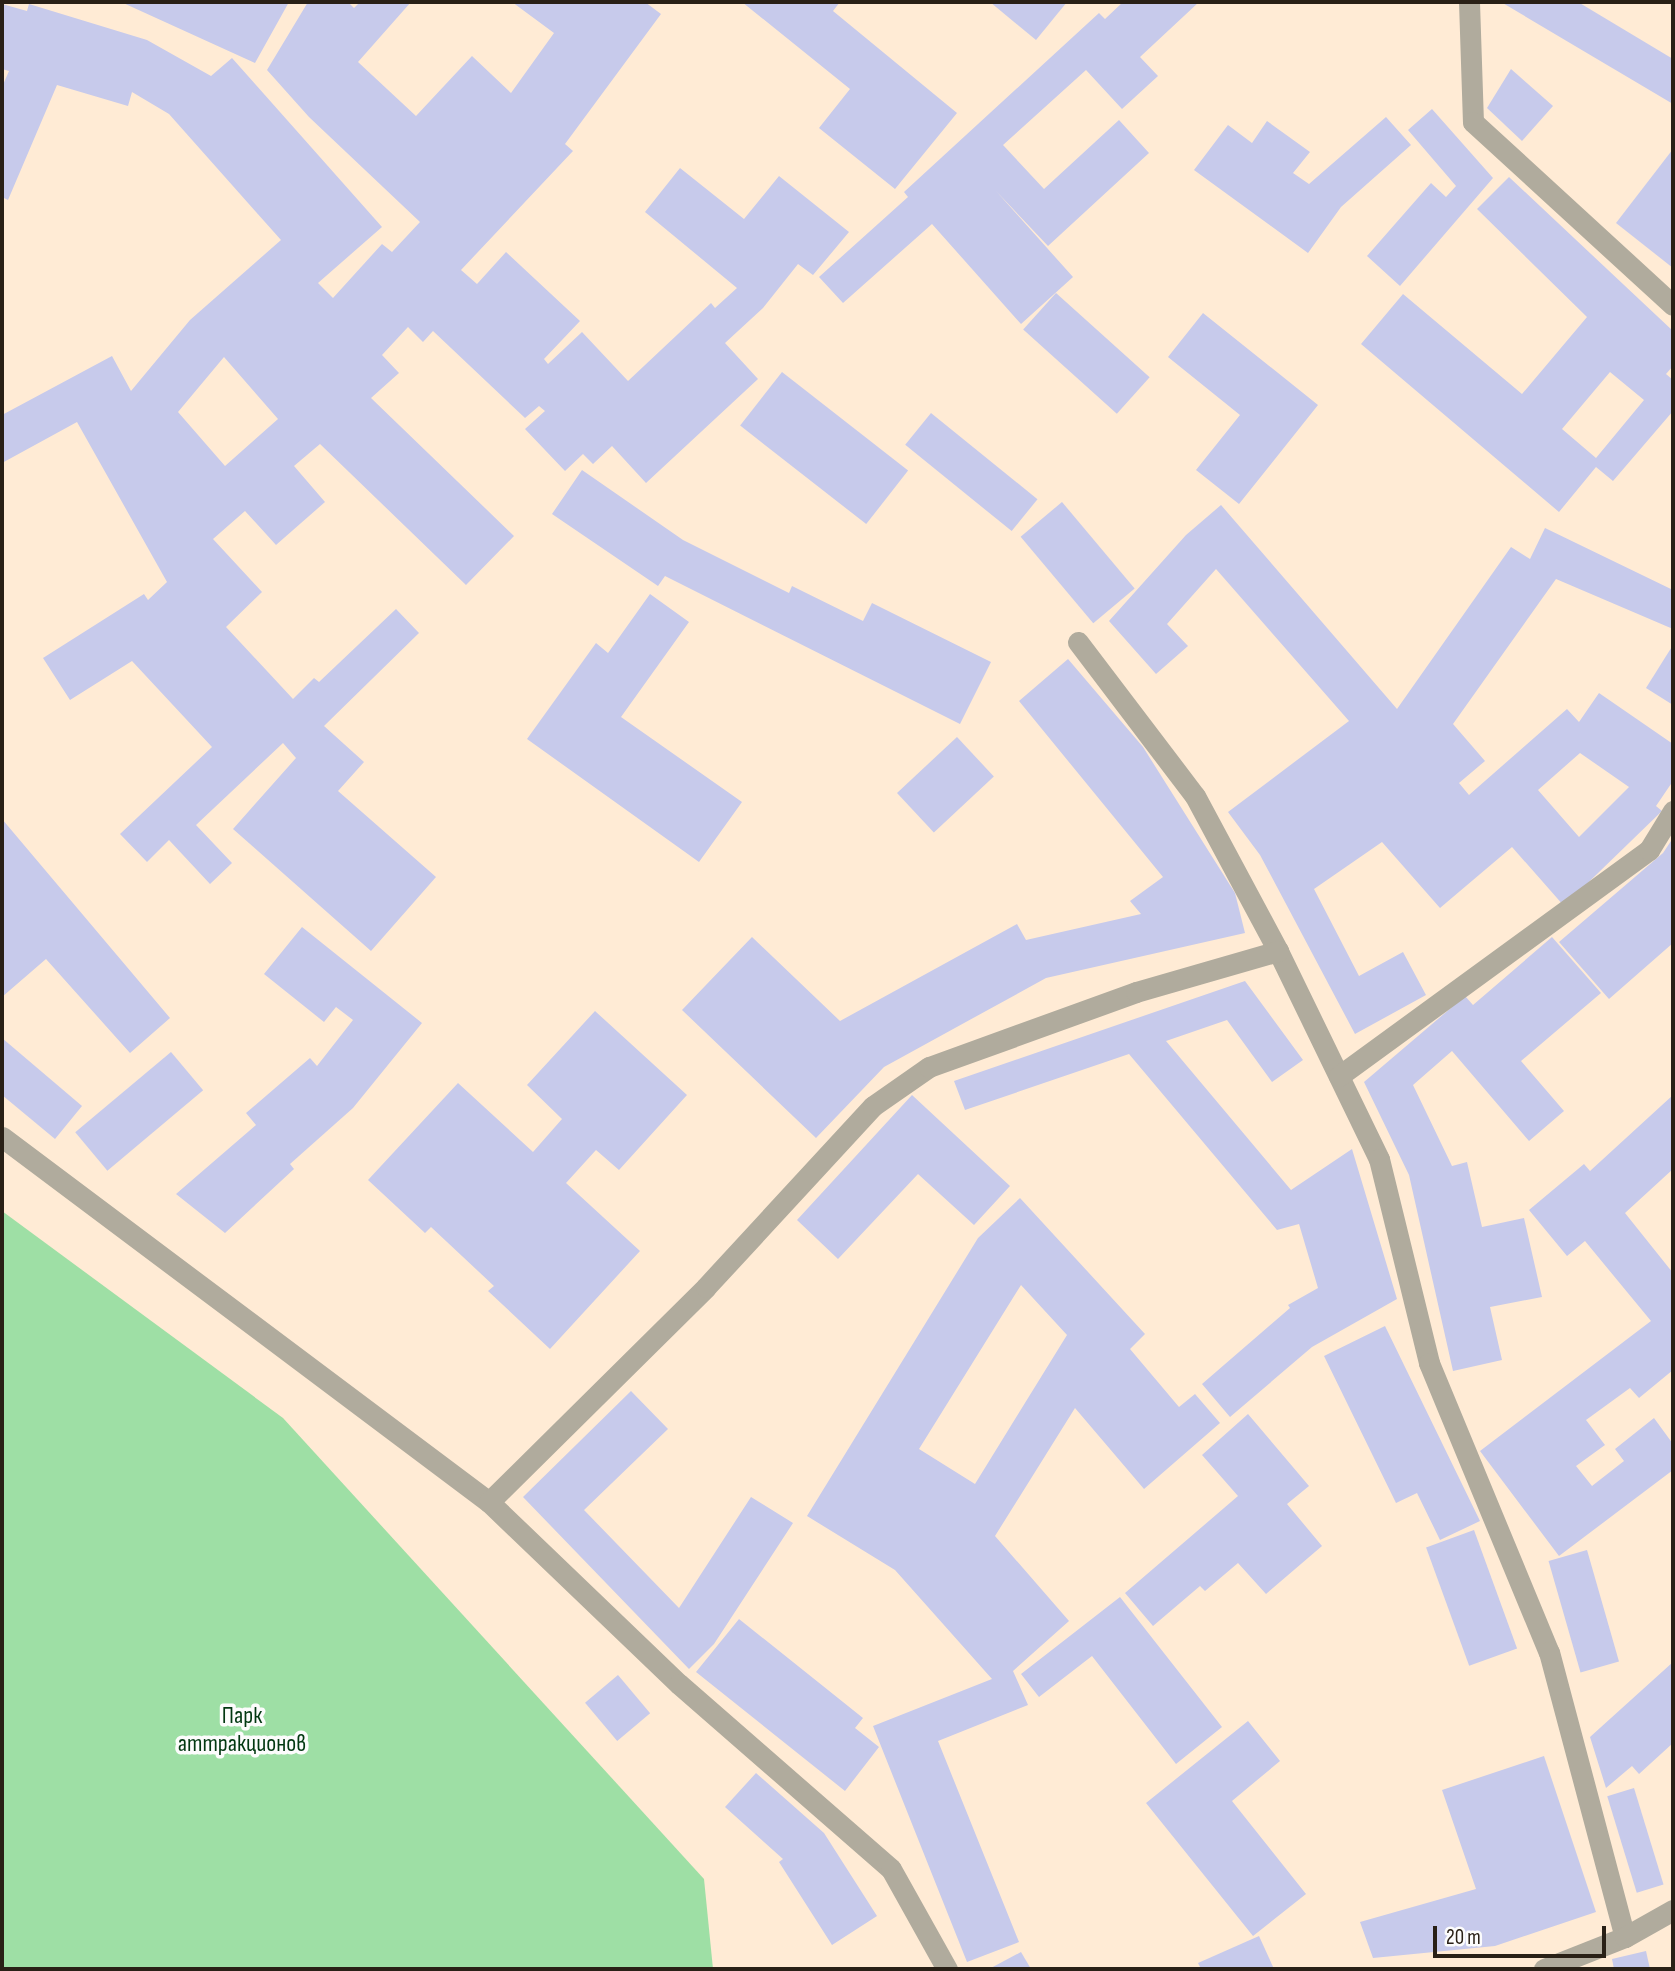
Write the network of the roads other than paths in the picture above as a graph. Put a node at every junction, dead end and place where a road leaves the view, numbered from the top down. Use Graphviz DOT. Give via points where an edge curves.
graph roads {
  1 [pos="1469,2"];
  2 [pos="1673,305"];
  3 [pos="1078,642"];
  4 [pos="1673,811"];
  5 [pos="1278,951"];
  6 [pos="1339,1076"];
  7 [pos="2,1137"];
  8 [pos="489,1502"];
  9 [pos="1673,1910"];
  10 [pos="1625,1937"];
  11 [pos="947,1969"];
  12 [pos="1544,1969"];
  1 -- 2 [label="street" via="1473,122"];
  3 -- 5 [label="street" via="1195,796"];
  4 -- 6 [label="street" via="1649,850"];
  5 -- 6 [label="street"];
  5 -- 8 [label="street" via="1136,992 929,1067 873,1106 706,1287"];
  6 -- 10 [label="street" via="1379,1159 1429,1363 1549,1652"];
  7 -- 8 [label="street"];
  8 -- 11 [label="street" via="678,1684 891,1869"];
  9 -- 10 [label="street"];
  10 -- 12 [label="street"];
}
